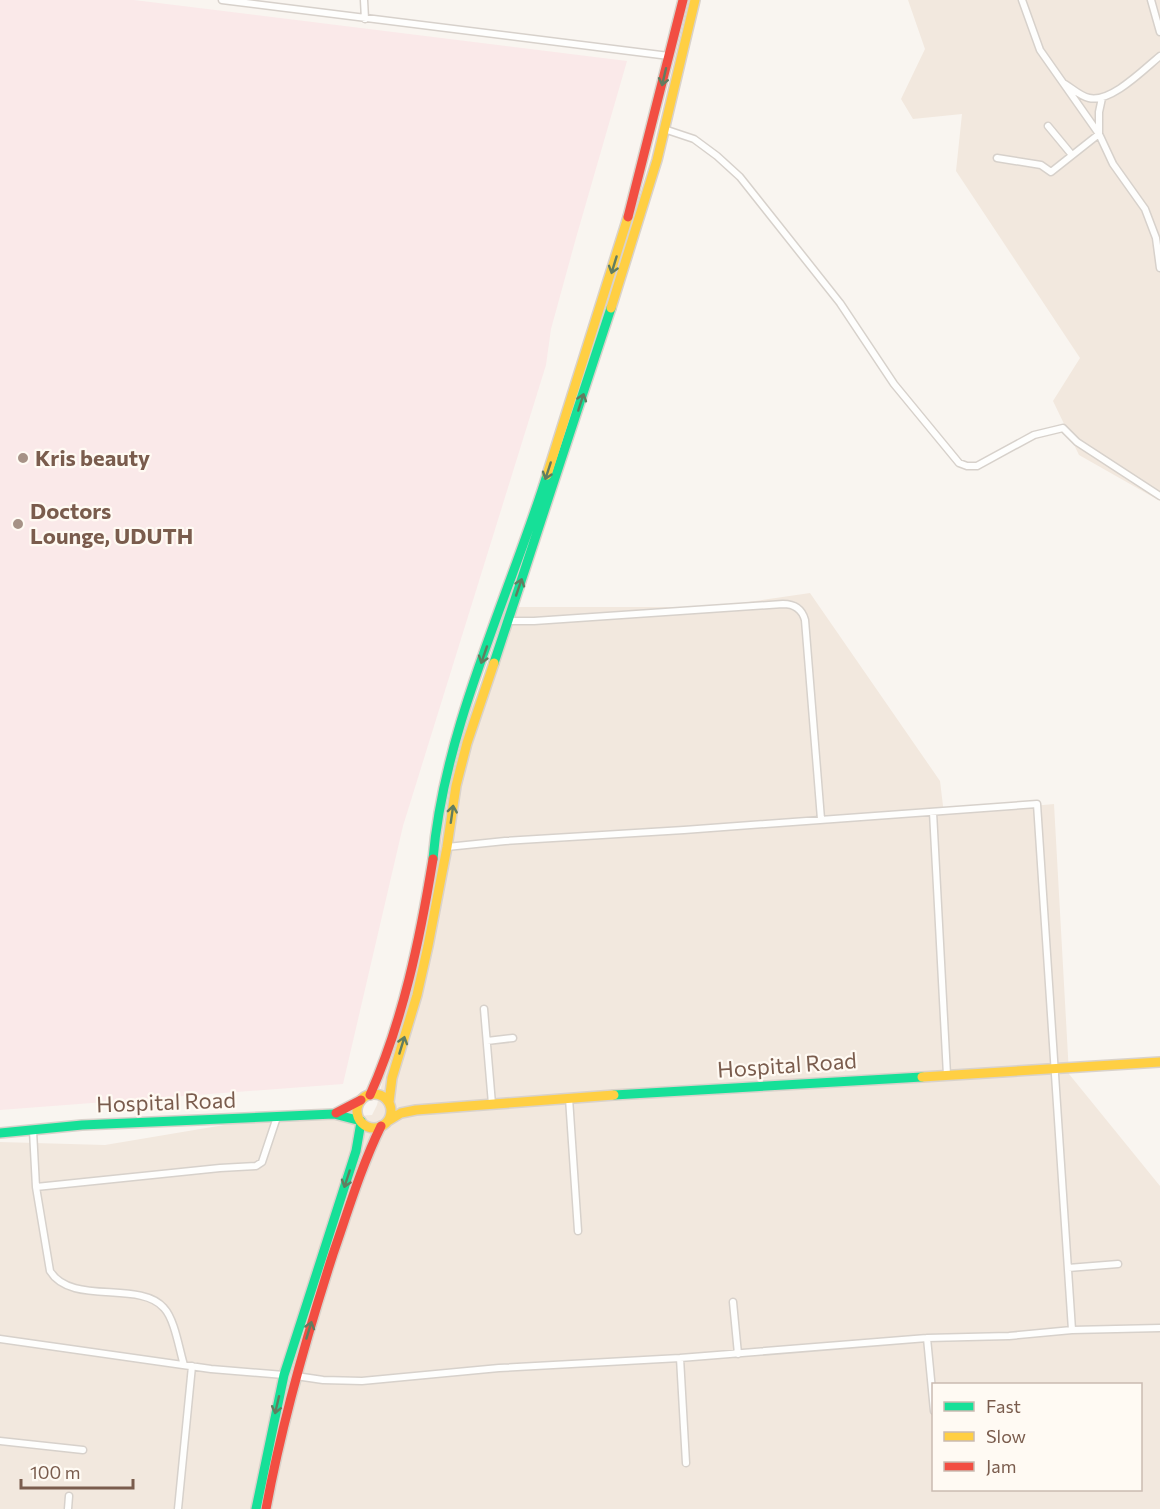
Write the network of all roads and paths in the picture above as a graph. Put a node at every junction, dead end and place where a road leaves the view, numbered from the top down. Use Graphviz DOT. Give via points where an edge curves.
graph roads {
  1 [pos="222,0"];
  2 [pos="364,0"];
  3 [pos="683,0"];
  4 [pos="695,0"];
  5 [pos="1022,0"];
  6 [pos="1151,0"];
  7 [pos="365,19"];
  8 [pos="1160,32"];
  9 [pos="1160,56"];
  10 [pos="669,57"];
  11 [pos="1060,80"];
  12 [pos="1102,98"];
  13 [pos="1048,126"];
  14 [pos="664,129"];
  15 [pos="1099,134"];
  16 [pos="1072,155"];
  17 [pos="997,159"];
  18 [pos="1160,268"];
  19 [pos="1160,496"];
  20 [pos="507,621"];
  21 [pos="933,812"];
  22 [pos="821,819"];
  23 [pos="447,847"];
  24 [pos="484,1009"];
  25 [pos="513,1038"];
  26 [pos="487,1041"];
  27 [pos="1160,1062"];
  28 [pos="1056,1068"];
  29 [pos="947,1075"];
  30 [pos="370,1095"];
  31 [pos="569,1098"];
  32 [pos="361,1100"];
  33 [pos="389,1102"];
  34 [pos="492,1104"];
  35 [pos="416,1110"];
  36 [pos="334,1114"];
  37 [pos="277,1117"];
  38 [pos="358,1121"];
  39 [pos="384,1124"];
  40 [pos="33,1131"];
  41 [pos="0,1132"];
  42 [pos="36,1187"];
  43 [pos="578,1231"];
  44 [pos="1118,1264"];
  45 [pos="1068,1268"];
  46 [pos="733,1302"];
  47 [pos="1160,1328"];
  48 [pos="1072,1330"];
  49 [pos="927,1338"];
  50 [pos="0,1339"];
  51 [pos="738,1354"];
  52 [pos="680,1358"];
  53 [pos="184,1365"];
  54 [pos="192,1366"];
  55 [pos="284,1376"];
  56 [pos="296,1376"];
  57 [pos="932,1399"];
  58 [pos="0,1441"];
  59 [pos="83,1450"];
  60 [pos="686,1463"];
  61 [pos="69,1496"];
  62 [pos="68,1509"];
  63 [pos="178,1509"];
  64 [pos="256,1509"];
  65 [pos="266,1509"];
  1 -- 7 [label="street"];
  2 -- 7 [label="street"];
  3 -- 10 [label="main road"];
  4 -- 14 [label="main road"];
  5 -- 11 [label="street" via="1040,50"];
  6 -- 8 [label="street"];
  7 -- 10 [label="street"];
  9 -- 12 [label="street"];
  10 -- 30 [label="main road, one-way" via="618,251 542,491 470,696 441,804 405,992"];
  11 -- 12 [label="street" via="1078,94"];
  11 -- 15 [label="street"];
  12 -- 15 [label="street"];
  13 -- 16 [label="street"];
  14 -- 19 [label="street" via="694,139 740,177 840,303 894,384 959,463 977,466 1034,435 1063,428 1077,442"];
  20 -- 14 [label="main road, one-way" via="619,286"];
  15 -- 16 [label="street"];
  15 -- 18 [label="street" via="1113,164 1145,209"];
  16 -- 17 [label="street" via="1051,172 1041,165"];
  20 -- 22 [label="street" via="795,606 805,620"];
  23 -- 20 [label="main road, one-way" via="467,743"];
  21 -- 22 [label="street"];
  21 -- 28 [label="street" via="1037,804"];
  21 -- 29 [label="street"];
  22 -- 23 [label="street"];
  33 -- 23 [label="main road, one-way" via="392,1077 417,995"];
  24 -- 26 [label="street"];
  25 -- 26 [label="street"];
  26 -- 34 [label="street"];
  27 -- 28 [label="main road, Hospital Road"];
  28 -- 29 [label="main road, Hospital Road"];
  28 -- 45 [label="street"];
  29 -- 31 [label="main road, Hospital Road"];
  30 -- 32 [label="main road"];
  30 -- 33 [label="main road" via="379,1095"];
  31 -- 34 [label="main road, Hospital Road"];
  31 -- 43 [label="street"];
  32 -- 36 [label="main road"];
  32 -- 38 [label="main road"];
  33 -- 35 [label="main road"];
  33 -- 39 [label="main road" via="391,1114"];
  34 -- 35 [label="main road, Hospital Road"];
  35 -- 39 [label="main road" via="397,1114"];
  36 -- 37 [label="main road, Hospital Road"];
  36 -- 38 [label="main road"];
  37 -- 40 [label="main road, Hospital Road" via="82,1125"];
  37 -- 42 [label="street" via="262,1162 256,1166"];
  38 -- 39 [label="main road" via="369,1127"];
  38 -- 55 [label="main road, one-way" via="359,1141"];
  56 -- 39 [label="main road, one-way" via="369,1149"];
  40 -- 41 [label="main road, Hospital Road"];
  40 -- 42 [label="street"];
  42 -- 53 [label="street" via="50,1271 56,1281 71,1288 154,1300 169,1316"];
  44 -- 45 [label="street"];
  45 -- 48 [label="street"];
  46 -- 51 [label="street"];
  47 -- 48 [label="street"];
  48 -- 49 [label="street"];
  49 -- 51 [label="street"];
  49 -- 57 [label="street"];
  50 -- 53 [label="street"];
  51 -- 52 [label="street"];
  52 -- 56 [label="street" via="500,1368 362,1381"];
  52 -- 60 [label="street"];
  53 -- 54 [label="street"];
  54 -- 55 [label="street"];
  54 -- 63 [label="street"];
  55 -- 64 [label="main road, one-way"];
  56 -- 65 [label="main road"];
  58 -- 59 [label="street"];
  61 -- 62 [label="street"];
}
